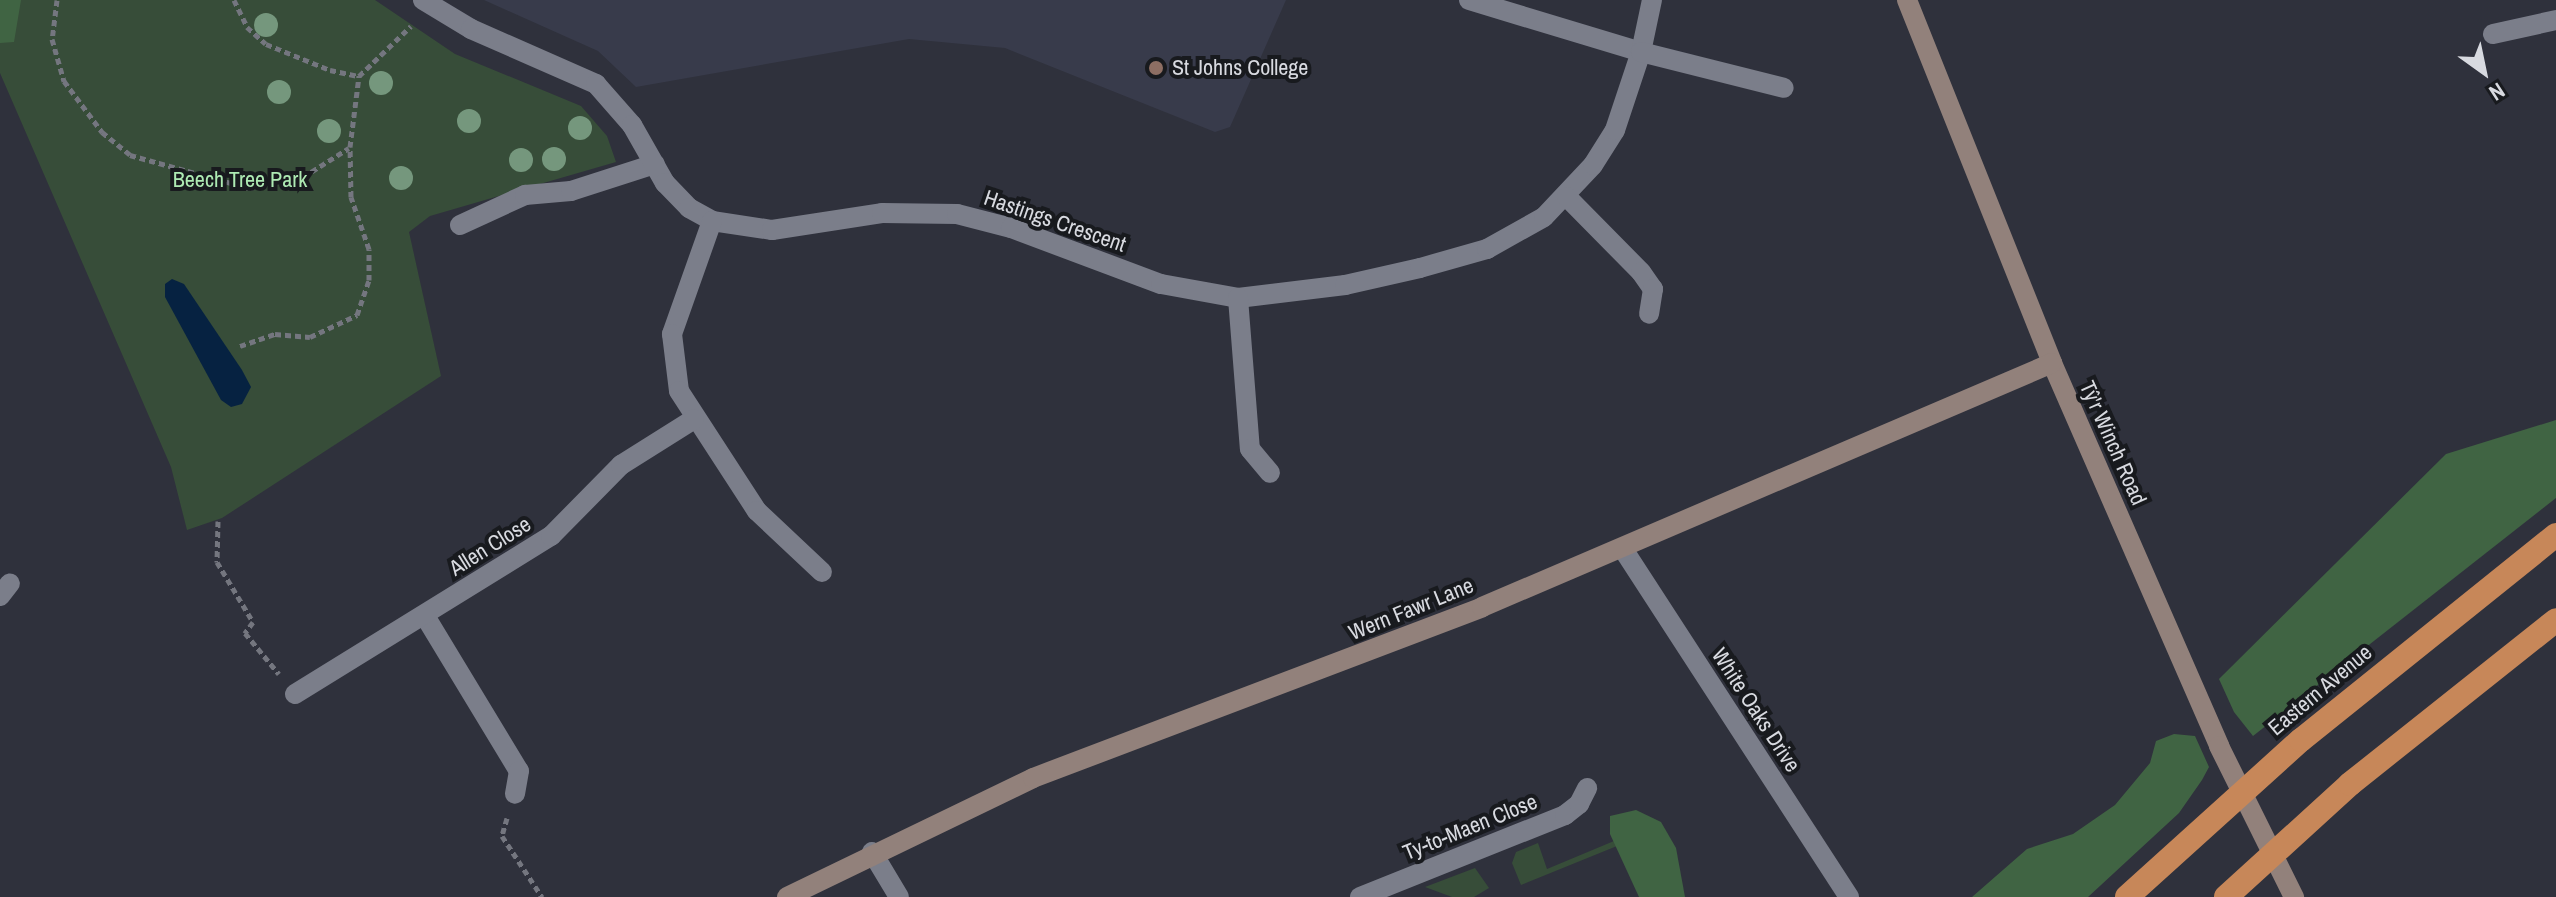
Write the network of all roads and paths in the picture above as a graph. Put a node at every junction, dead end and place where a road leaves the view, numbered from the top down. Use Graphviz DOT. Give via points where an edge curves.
graph roads {
  1 [pos="57,0"];
  2 [pos="234,0"];
  3 [pos="423,0"];
  4 [pos="1469,0"];
  5 [pos="1652,0"];
  6 [pos="1907,0"];
  7 [pos="2556,20"];
  8 [pos="414,22"];
  9 [pos="2493,34"];
  10 [pos="1641,52"];
  11 [pos="359,76"];
  12 [pos="1784,88"];
  13 [pos="350,147"];
  14 [pos="655,164"];
  15 [pos="1567,197"];
  16 [pos="712,221"];
  17 [pos="460,225"];
  18 [pos="1238,298"];
  19 [pos="1649,314"];
  20 [pos="240,346"];
  21 [pos="2052,363"];
  22 [pos="694,419"];
  23 [pos="1270,473"];
  24 [pos="218,521"];
  25 [pos="2556,535"];
  26 [pos="1623,549"];
  27 [pos="822,572"];
  28 [pos="425,616"];
  29 [pos="2556,620"];
  30 [pos="295,694"];
  31 [pos="1587,788"];
  32 [pos="515,794"];
  33 [pos="872,852"];
  34 [pos="542,897"];
  35 [pos="787,897"];
  36 [pos="899,897"];
  37 [pos="1360,897"];
  38 [pos="1849,897"];
  39 [pos="2127,897"];
  40 [pos="2226,897"];
  41 [pos="2294,897"];
  1 -- 13 [label="path" via="52,39 64,81 102,132 130,155 249,188 303,177"];
  2 -- 11 [label="path" via="247,27 266,44"];
  3 -- 14 [label="street" via="471,29 596,84 632,125"];
  4 -- 10 [label="street"];
  5 -- 10 [label="street, Hastings Crescent"];
  6 -- 21 [label="street, Tŷ'r Winch Road"];
  7 -- 9 [label="street"];
  8 -- 11 [label="path"];
  10 -- 12 [label="street"];
  10 -- 15 [label="street, Hastings Crescent" via="1615,130"];
  11 -- 13 [label="path"];
  13 -- 20 [label="path" via="351,197 369,249 369,280 357,315 310,337 275,334"];
  14 -- 16 [label="street" via="689,208"];
  14 -- 17 [label="street" via="571,191 525,195"];
  15 -- 18 [label="street, Hastings Crescent" via="1544,217 1487,249 1345,285"];
  15 -- 19 [label="street" via="1653,289"];
  16 -- 18 [label="street, Hastings Crescent" via="772,230 882,213 957,214 1011,228 1161,284"];
  16 -- 22 [label="street" via="672,334 679,391"];
  18 -- 23 [label="street" via="1250,449"];
  21 -- 26 [label="street, Wern Fawr Lane"];
  21 -- 41 [label="street, Tŷ'r Winch Road" via="2219,746"];
  22 -- 27 [label="street" via="757,511"];
  22 -- 28 [label="street, Allen Close" via="621,465 551,536"];
  24 -- 30 [label="path" via="217,562 253,622 245,633"];
  25 -- 39 [label="highway, Eastern Avenue" via="2301,740"];
  26 -- 33 [label="street, Wern Fawr Lane" via="1394,642 1132,738"];
  26 -- 38 [label="street, White Oaks Drive"];
  28 -- 30 [label="street, Allen Close"];
  28 -- 32 [label="street" via="519,771"];
  29 -- 40 [label="highway" via="2350,784"];
  31 -- 37 [label="street, Ty-to-Maen Close" via="1565,815"];
  32 -- 34 [label="path" via="502,836"];
  33 -- 35 [label="street, Wern Fawr Lane"];
  33 -- 36 [label="street"];
}
